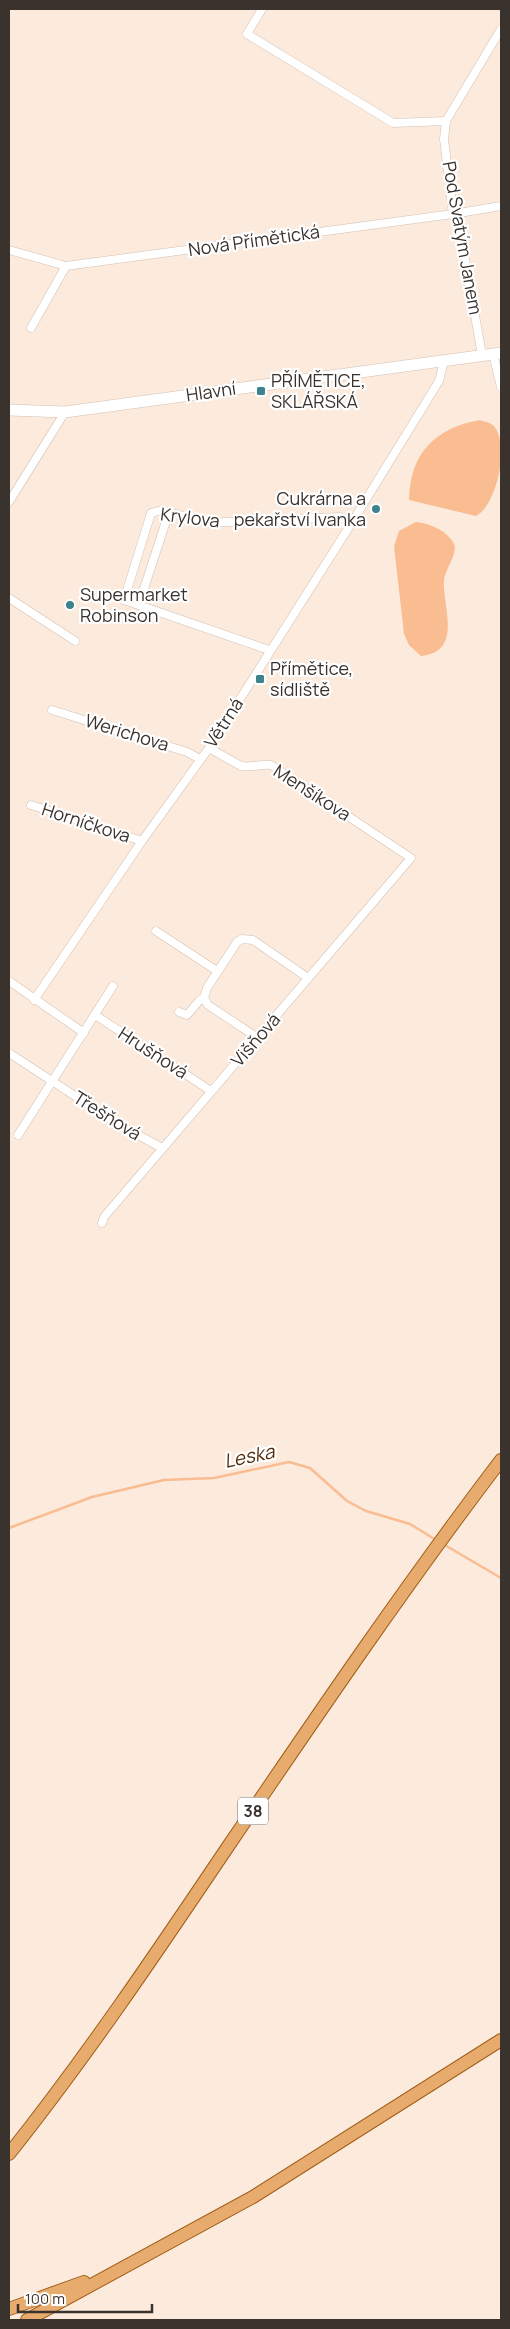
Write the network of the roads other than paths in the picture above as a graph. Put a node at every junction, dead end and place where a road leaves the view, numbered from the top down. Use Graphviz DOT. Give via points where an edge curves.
graph roads {
  1 [pos="262,9"];
  2 [pos="501,29"];
  3 [pos="446,121"];
  4 [pos="501,206"];
  5 [pos="453,214"];
  6 [pos="9,250"];
  7 [pos="66,266"];
  8 [pos="31,328"];
  9 [pos="492,354"];
  10 [pos="444,361"];
  11 [pos="501,387"];
  12 [pos="9,410"];
  13 [pos="65,412"];
  14 [pos="9,502"];
  15 [pos="169,512"];
  16 [pos="352,524"];
  17 [pos="9,598"];
  18 [pos="139,604"];
  19 [pos="75,641"];
  20 [pos="269,650"];
  21 [pos="52,710"];
  22 [pos="209,748"];
  23 [pos="200,759"];
  24 [pos="31,805"];
  25 [pos="142,841"];
  26 [pos="410,858"];
  27 [pos="156,931"];
  28 [pos="217,970"];
  29 [pos="308,978"];
  30 [pos="9,981"];
  31 [pos="113,986"];
  32 [pos="204,998"];
  33 [pos="34,1000"];
  34 [pos="179,1012"];
  35 [pos="95,1015"];
  36 [pos="84,1033"];
  37 [pos="258,1038"];
  38 [pos="9,1053"];
  39 [pos="54,1082"];
  40 [pos="211,1091"];
  41 [pos="18,1135"];
  42 [pos="162,1148"];
  43 [pos="102,1223"];
  44 [pos="501,1460"];
  45 [pos="501,2040"];
  46 [pos="9,2154"];
  47 [pos="126,2265"];
  48 [pos="9,2309"];
  49 [pos="27,2320"];
  1 -- 3 [label="street" via="247,34 393,123"];
  2 -- 3 [label="street, Pod Svatým Janem"];
  3 -- 5 [label="street, Pod Svatým Janem" via="444,139"];
  4 -- 5 [label="street, Nová Přímětická"];
  5 -- 7 [label="street, Nová Přímětická"];
  5 -- 9 [label="street, Pod Svatým Janem" via="459,224"];
  6 -- 7 [label="street, Nová Přímětická"];
  7 -- 8 [label="street"];
  9 -- 10 [label="main road, Hlavní"];
  9 -- 11 [label="street, Pod Svatým Janem"];
  10 -- 13 [label="main road, Hlavní"];
  10 -- 16 [label="street, Větrná" via="439,381"];
  12 -- 13 [label="main road, Hlavní"];
  13 -- 14 [label="street"];
  15 -- 16 [label="street, Krylova" via="207,523 340,517"];
  15 -- 18 [label="street"];
  15 -- 18 [label="street, Krylova" via="151,513 124,600"];
  16 -- 20 [label="street, Větrná"];
  17 -- 19 [label="street"];
  18 -- 20 [label="street, Krylova"];
  20 -- 22 [label="street, Větrná"];
  21 -- 23 [label="street, Werichova" via="187,752"];
  22 -- 23 [label="street, Větrná"];
  22 -- 26 [label="street, Menšíkova" via="240,766 271,764"];
  23 -- 25 [label="street, Větrná"];
  24 -- 25 [label="street, Horníčkova"];
  25 -- 33 [label="street, Větrná"];
  26 -- 29 [label="street, Višňová"];
  27 -- 28 [label="street"];
  28 -- 29 [label="street" via="237,942 248,939"];
  28 -- 32 [label="street"];
  29 -- 37 [label="street, Višňová"];
  30 -- 33 [label="street"];
  31 -- 35 [label="street"];
  32 -- 34 [label="street" via="187,1015"];
  32 -- 37 [label="street" via="208,1005"];
  33 -- 36 [label="street"];
  35 -- 36 [label="street"];
  35 -- 40 [label="street, Hrušňová"];
  36 -- 39 [label="street"];
  37 -- 40 [label="street, Višňová"];
  38 -- 39 [label="street, Třešňová"];
  39 -- 41 [label="street, Třešňová"];
  39 -- 42 [label="street, Třešňová"];
  40 -- 42 [label="street, Višňová"];
  42 -- 43 [label="street, Višňová"];
  44 -- 46 [label="main road, 38" via="422,1564 84,2058"];
  45 -- 47 [label="main road" via="292,2174"];
  47 -- 48 [label="main road"];
  47 -- 49 [label="main road"];
}
